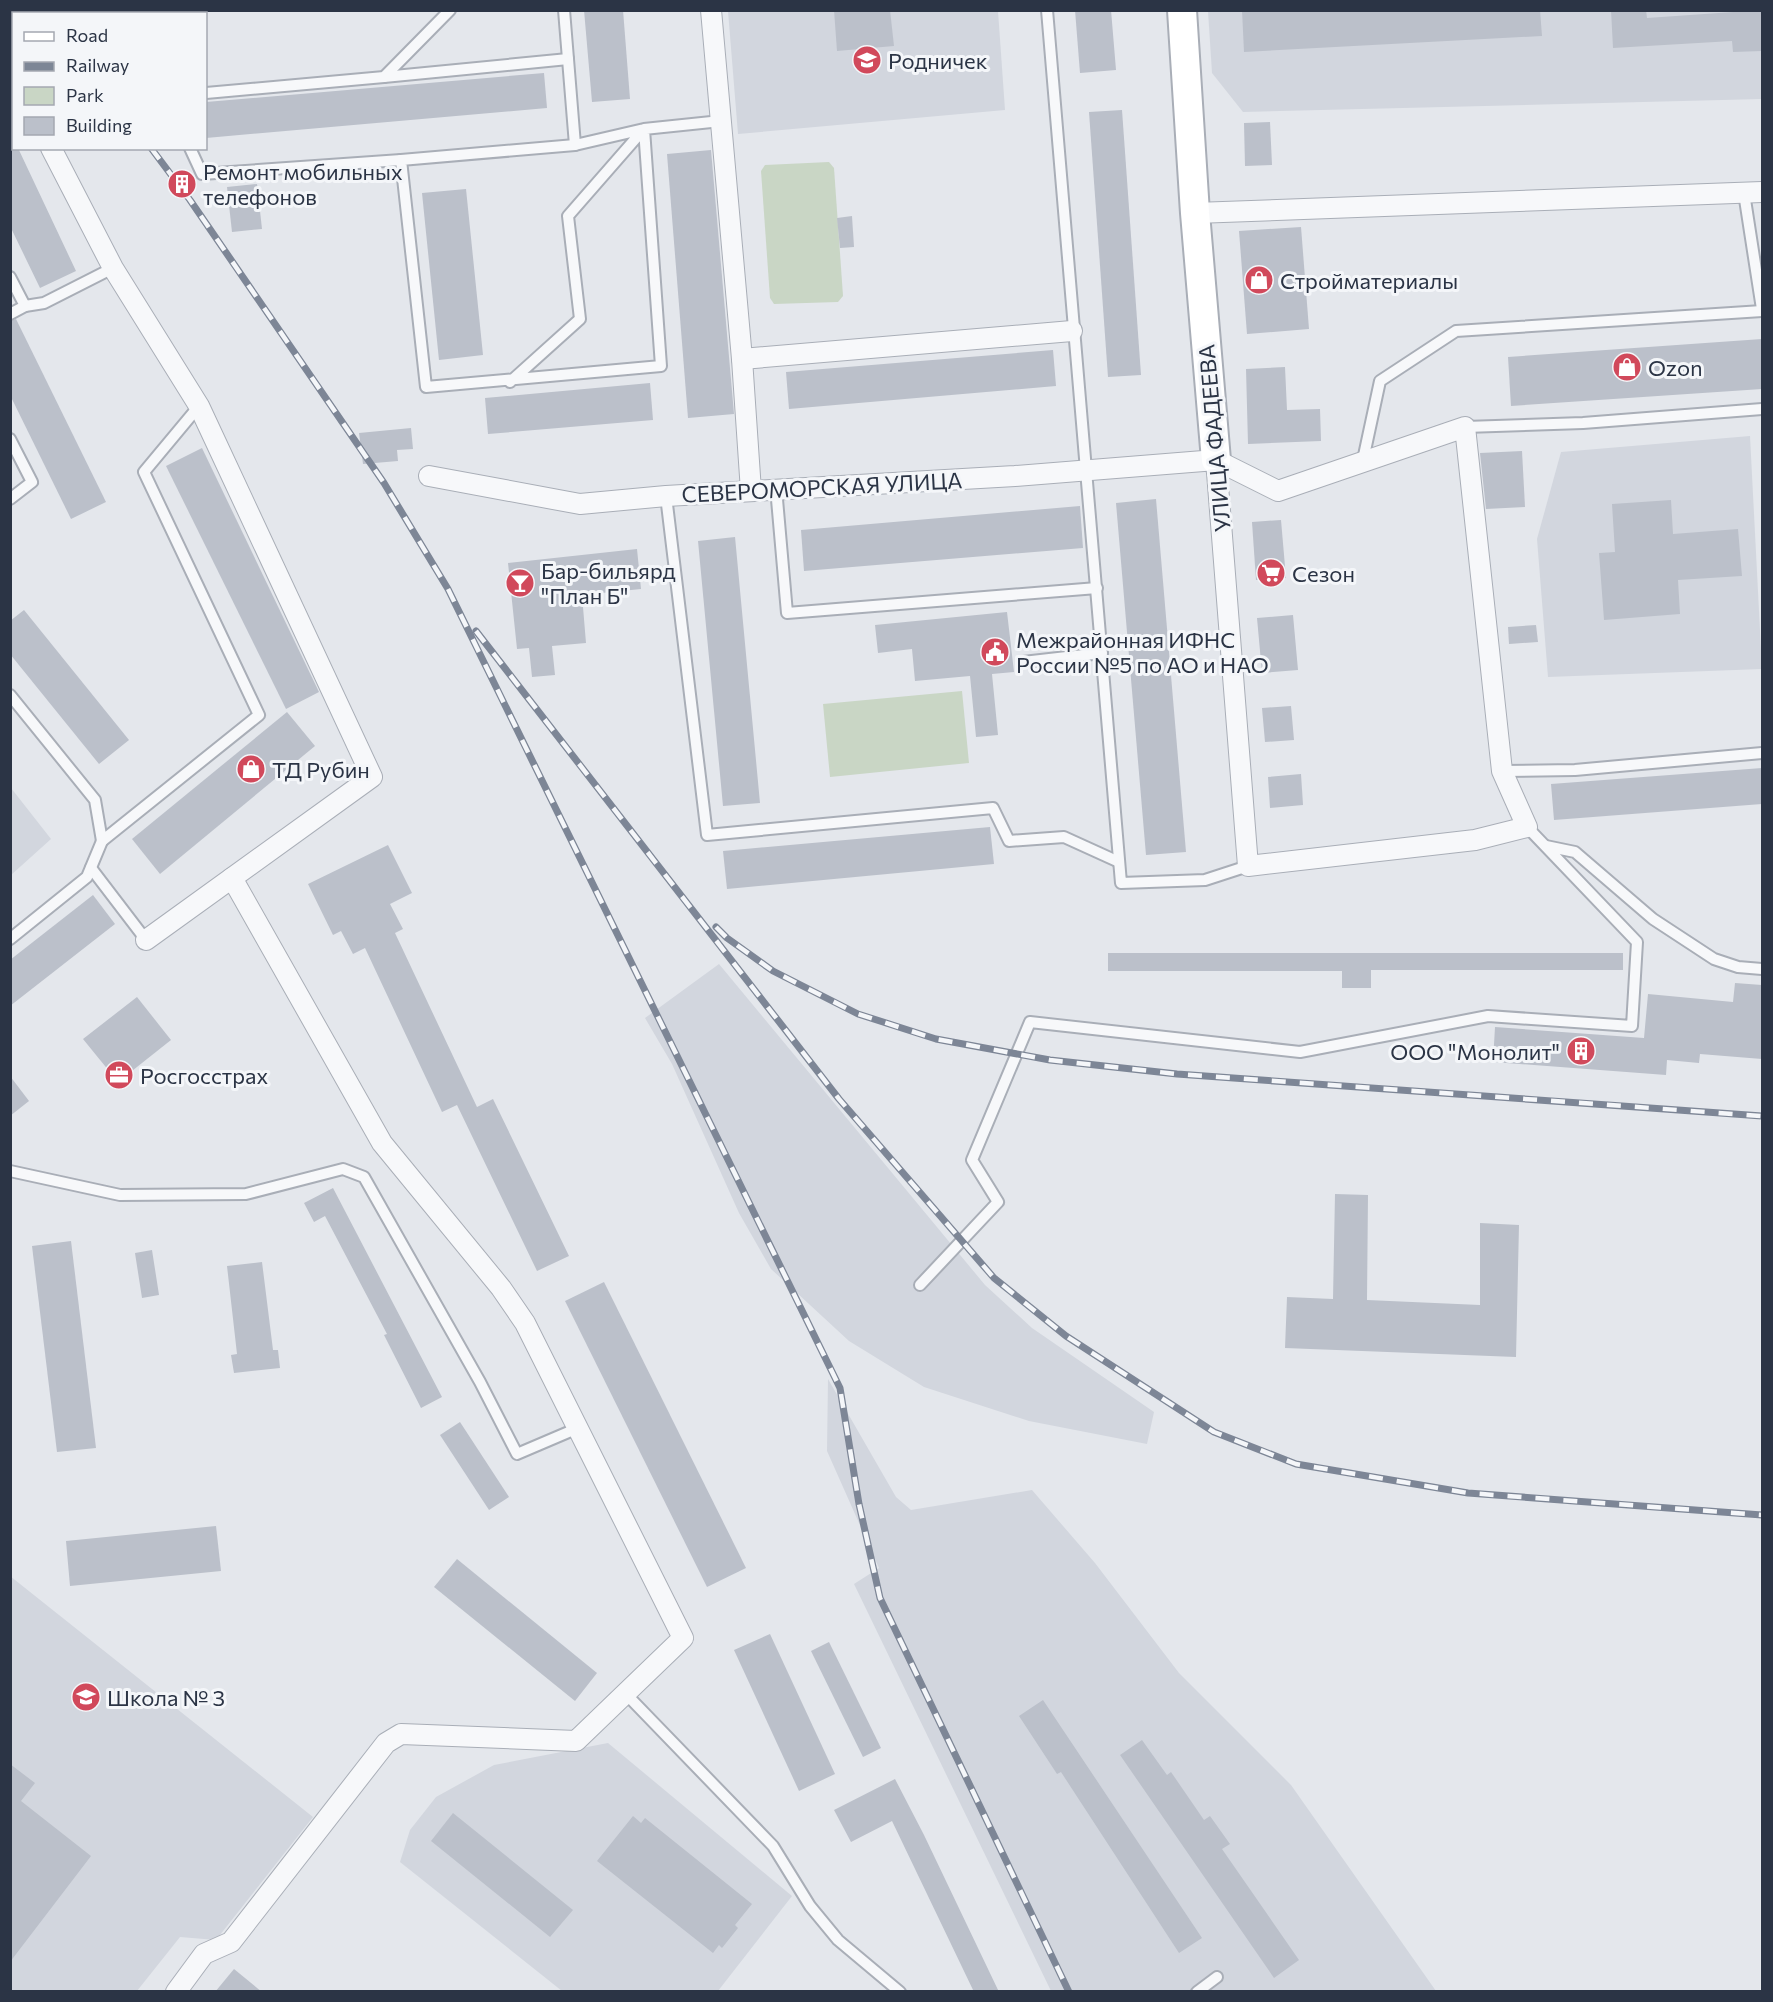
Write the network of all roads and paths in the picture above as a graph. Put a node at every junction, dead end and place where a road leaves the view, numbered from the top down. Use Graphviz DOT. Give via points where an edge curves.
graph roads {
  1 [pos="450,10"];
  2 [pos="564,10"];
  3 [pos="711,10"];
  4 [pos="1047,10"];
  5 [pos="1182,10"];
  6 [pos="567,60"];
  7 [pos="384,77"];
  8 [pos="207,93"];
  9 [pos="720,122"];
  10 [pos="644,129"];
  11 [pos="575,145"];
  12 [pos="52,150"];
  13 [pos="191,150"];
  14 [pos="401,160"];
  15 [pos="1753,193"];
  16 [pos="1195,213"];
  17 [pos="113,268"];
  18 [pos="10,277"];
  19 [pos="25,306"];
  20 [pos="1762,310"];
  21 [pos="10,314"];
  22 [pos="1072,331"];
  23 [pos="742,359"];
  24 [pos="510,382"];
  25 [pos="200,406"];
  26 [pos="1762,409"];
  27 [pos="1465,427"];
  28 [pos="10,439"];
  29 [pos="1216,460"];
  30 [pos="1362,460"];
  31 [pos="1085,471"];
  32 [pos="429,476"];
  33 [pos="776,488"];
  34 [pos="751,491"];
  35 [pos="666,496"];
  36 [pos="10,499"];
  37 [pos="1097,588"];
  38 [pos="1102,653"];
  39 [pos="1023,662"];
  40 [pos="10,695"];
  41 [pos="1762,753"];
  42 [pos="1502,771"];
  43 [pos="1527,827"];
  44 [pos="102,841"];
  45 [pos="1545,846"];
  46 [pos="1119,862"];
  47 [pos="1248,866"];
  48 [pos="91,868"];
  49 [pos="231,878"];
  50 [pos="10,939"];
  51 [pos="146,940"];
  52 [pos="1762,969"];
  53 [pos="10,1171"];
  54 [pos="920,1285"];
  55 [pos="578,1428"];
  56 [pos="626,1694"];
  57 [pos="1217,1977"];
  58 [pos="176,1992"];
  59 [pos="900,1992"];
  60 [pos="1197,1992"];
  1 -- 7 [label="lane"];
  2 -- 6 [label="lane"];
  3 -- 9 [label="street"];
  4 -- 22 [label="lane"];
  5 -- 16 [label="street, УЛИЦА ФАДЕЕВА"];
  6 -- 7 [label="lane"];
  6 -- 11 [label="lane"];
  7 -- 8 [label="lane"];
  9 -- 10 [label="lane"];
  9 -- 23 [label="street"];
  10 -- 11 [label="lane"];
  10 -- 24 [label="lane" via="568,216 580,319"];
  10 -- 24 [label="lane" via="661,366"];
  11 -- 14 [label="lane"];
  12 -- 17 [label="street"];
  13 -- 14 [label="lane" via="202,174"];
  14 -- 24 [label="lane" via="426,387"];
  15 -- 16 [label="street"];
  15 -- 20 [label="lane"];
  16 -- 29 [label="street, УЛИЦА ФАДЕЕВА"];
  17 -- 19 [label="lane" via="44,303"];
  17 -- 25 [label="street"];
  18 -- 19 [label="lane"];
  19 -- 21 [label="lane"];
  20 -- 30 [label="lane" via="1456,331 1380,381"];
  22 -- 23 [label="street"];
  22 -- 31 [label="lane"];
  23 -- 34 [label="street"];
  25 -- 44 [label="lane" via="144,472 259,715"];
  25 -- 49 [label="street" via="372,777"];
  26 -- 27 [label="lane" via="1583,423"];
  27 -- 30 [label="street"];
  27 -- 42 [label="street"];
  28 -- 36 [label="lane" via="32,482"];
  29 -- 30 [label="street" via="1278,490"];
  29 -- 31 [label="street, СЕВЕРОМОРСКАЯ УЛИЦА"];
  29 -- 47 [label="street, УЛИЦА ФАДЕЕВА"];
  31 -- 33 [label="street, СЕВЕРОМОРСКАЯ УЛИЦА"];
  31 -- 37 [label="lane"];
  32 -- 35 [label="street, СЕВЕРОМОРСКАЯ УЛИЦА" via="580,504"];
  33 -- 34 [label="street, СЕВЕРОМОРСКАЯ УЛИЦА"];
  33 -- 37 [label="lane" via="788,613"];
  34 -- 35 [label="street, СЕВЕРОМОРСКАЯ УЛИЦА"];
  35 -- 46 [label="lane" via="707,835 993,808 1009,841 1064,837"];
  37 -- 38 [label="lane"];
  38 -- 39 [label="lane"];
  38 -- 46 [label="lane"];
  40 -- 44 [label="lane" via="95,800"];
  41 -- 42 [label="lane" via="1575,770"];
  42 -- 43 [label="street"];
  43 -- 45 [label="lane"];
  43 -- 47 [label="street" via="1475,840"];
  44 -- 48 [label="lane"];
  45 -- 52 [label="lane" via="1575,852 1653,919 1714,959"];
  45 -- 54 [label="lane" via="1637,942 1632,1026 1488,1016 1300,1052 1030,1022 972,1160 998,1202"];
  46 -- 47 [label="lane" via="1121,883 1204,880"];
  48 -- 50 [label="lane" via="87,877"];
  48 -- 51 [label="lane"];
  49 -- 51 [label="street"];
  49 -- 55 [label="street" via="382,1143 501,1288 525,1323"];
  53 -- 55 [label="lane" via="120,1195 246,1194 343,1169 364,1177 517,1454"];
  55 -- 56 [label="street" via="683,1638"];
  56 -- 58 [label="street" via="576,1741 401,1734 386,1743 231,1942 204,1953"];
  56 -- 59 [label="lane" via="773,1846 810,1906 838,1940"];
  57 -- 60 [label="lane"];
}
